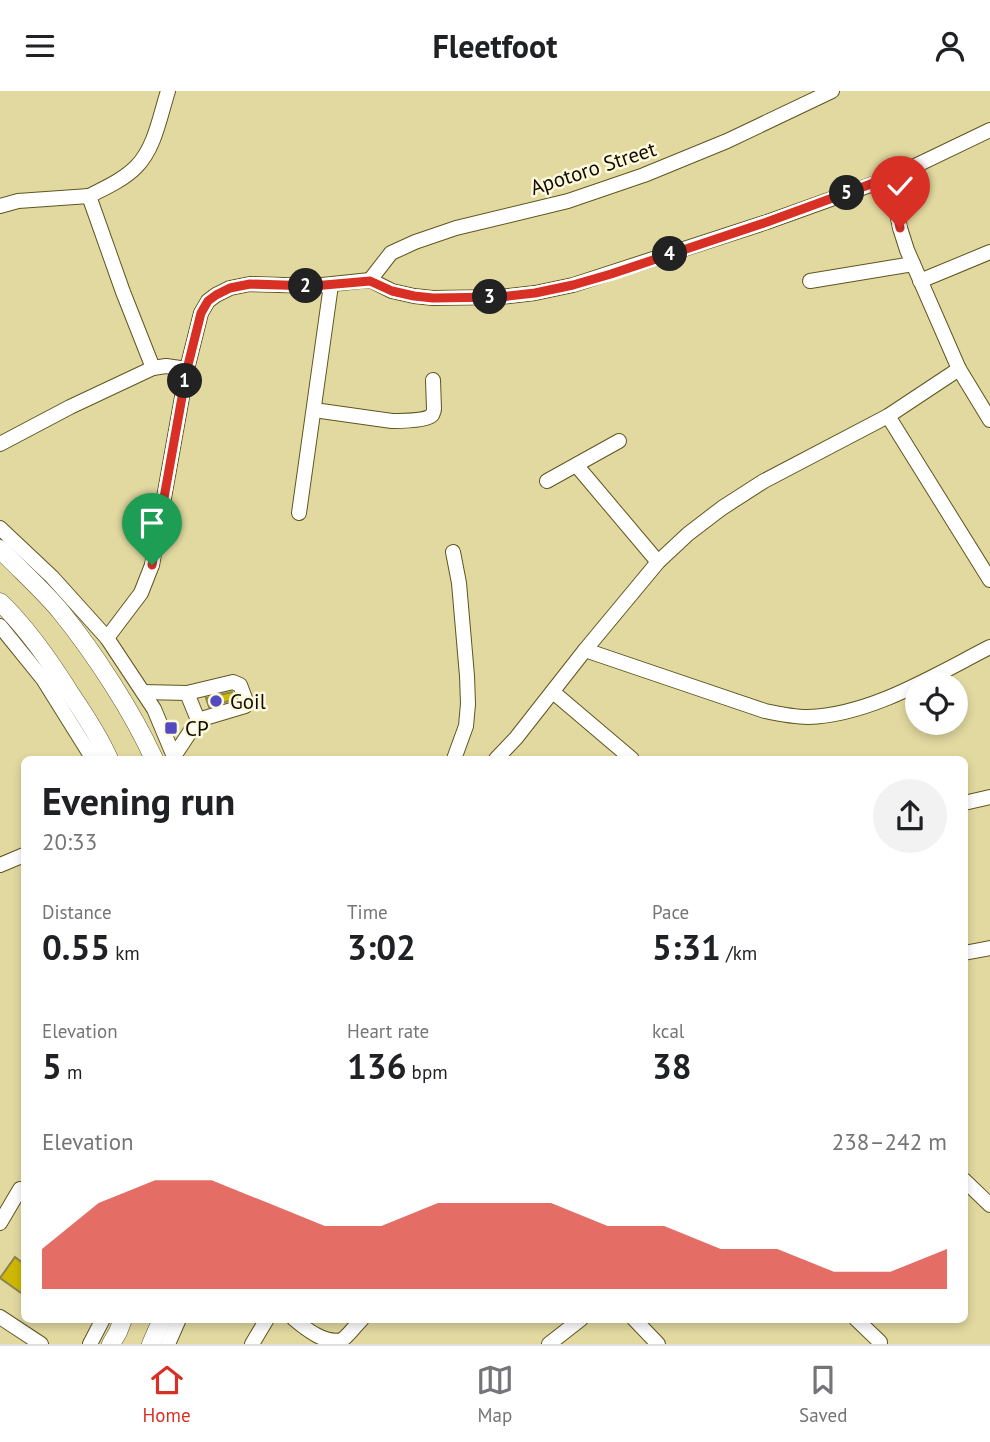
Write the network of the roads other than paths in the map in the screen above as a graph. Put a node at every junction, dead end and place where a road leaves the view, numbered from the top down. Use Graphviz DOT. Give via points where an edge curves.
graph roads {
  1 [pos="168,91"];
  2 [pos="832,91"];
  3 [pos="990,130"];
  4 [pos="890,177"];
  5 [pos="89,196"];
  6 [pos="0,206"];
  7 [pos="990,252"];
  8 [pos="913,264"];
  9 [pos="370,281"];
  10 [pos="810,281"];
  11 [pos="920,281"];
  12 [pos="331,285"];
  13 [pos="153,368"];
  14 [pos="187,369"];
  15 [pos="959,369"];
  16 [pos="433,380"];
  17 [pos="314,410"];
  18 [pos="888,416"];
  19 [pos="990,420"];
  20 [pos="619,441"];
  21 [pos="0,444"];
  22 [pos="577,465"];
  23 [pos="547,481"];
  24 [pos="299,513"];
  25 [pos="0,528"];
  26 [pos="0,549"];
  27 [pos="453,552"];
  28 [pos="657,562"];
  29 [pos="990,580"];
  30 [pos="0,602"];
  31 [pos="0,626"];
  32 [pos="107,638"];
  33 [pos="990,647"];
  34 [pos="585,650"];
  35 [pos="143,692"];
  36 [pos="553,692"];
  37 [pos="187,693"];
  38 [pos="198,720"];
  39 [pos="91,756"];
  40 [pos="108,756"];
  41 [pos="153,756"];
  42 [pos="173,756"];
  43 [pos="175,756"];
  44 [pos="455,756"];
  45 [pos="499,756"];
  46 [pos="628,756"];
  47 [pos="990,797"];
  48 [pos="968,802"];
  49 [pos="21,856"];
  50 [pos="0,865"];
  51 [pos="990,947"];
  52 [pos="968,952"];
  53 [pos="968,1184"];
  54 [pos="20,1189"];
  55 [pos="990,1205"];
  56 [pos="0,1223"];
  57 [pos="0,1317"];
  58 [pos="101,1323"];
  59 [pos="121,1323"];
  60 [pos="160,1323"];
  61 [pos="177,1323"];
  62 [pos="265,1323"];
  63 [pos="299,1323"];
  64 [pos="358,1323"];
  65 [pos="576,1323"];
  66 [pos="638,1323"];
  67 [pos="860,1323"];
  68 [pos="880,1342"];
  69 [pos="41,1344"];
  70 [pos="90,1344"];
  71 [pos="111,1344"];
  72 [pos="151,1344"];
  73 [pos="167,1344"];
  74 [pos="252,1344"];
  75 [pos="329,1344"];
  76 [pos="549,1344"];
  77 [pos="657,1344"];
  1 -- 5 [label="street" via="152,142 137,166"];
  2 -- 9 [label="street, Apotoro Street" via="644,176 415,242 391,253"];
  3 -- 4 [label="street"];
  4 -- 8 [label="street"];
  4 -- 9 [label="street" via="767,222 535,293 433,298 392,291"];
  5 -- 6 [label="street"];
  5 -- 13 [label="street"];
  7 -- 11 [label="street"];
  8 -- 10 [label="street"];
  8 -- 11 [label="street"];
  9 -- 12 [label="street"];
  11 -- 15 [label="street"];
  12 -- 14 [label="street" via="250,284 216,295 201,313"];
  12 -- 17 [label="street"];
  13 -- 14 [label="street"];
  13 -- 21 [label="street"];
  14 -- 32 [label="street" via="152,565 141,593"];
  15 -- 18 [label="street"];
  15 -- 19 [label="street"];
  16 -- 17 [label="street" via="430,417 392,421"];
  17 -- 24 [label="street"];
  18 -- 28 [label="street" via="732,501"];
  18 -- 29 [label="street"];
  20 -- 22 [label="street"];
  22 -- 23 [label="street"];
  22 -- 28 [label="street"];
  25 -- 32 [label="street"];
  26 -- 41 [label="main road" via="60,611 99,664"];
  27 -- 44 [label="street" via="468,690 466,726"];
  28 -- 34 [label="street"];
  30 -- 40 [label="main road" via="59,675"];
  31 -- 39 [label="street" via="43,679"];
  32 -- 35 [label="street"];
  33 -- 34 [label="street" via="874,702 850,711 805,717 765,711"];
  34 -- 36 [label="street"];
  35 -- 37 [label="street"];
  35 -- 42 [label="street"];
  36 -- 45 [label="street"];
  36 -- 46 [label="street"];
  37 -- 38 [label="street"];
  37 -- 38 [label="street" via="233,682 240,685 245,706"];
  38 -- 43 [label="street"];
  47 -- 48 [label="street"];
  49 -- 50 [label="street"];
  51 -- 52 [label="street"];
  53 -- 55 [label="street"];
  54 -- 56 [label="street"];
  57 -- 69 [label="street"];
  58 -- 70 [label="street"];
  59 -- 71 [label="main road"];
  60 -- 72 [label="main road"];
  61 -- 73 [label="street"];
  62 -- 74 [label="street"];
  63 -- 75 [label="street"];
  64 -- 75 [label="street" via="342,1340"];
  65 -- 76 [label="street"];
  66 -- 77 [label="street"];
  67 -- 68 [label="street"];
}
